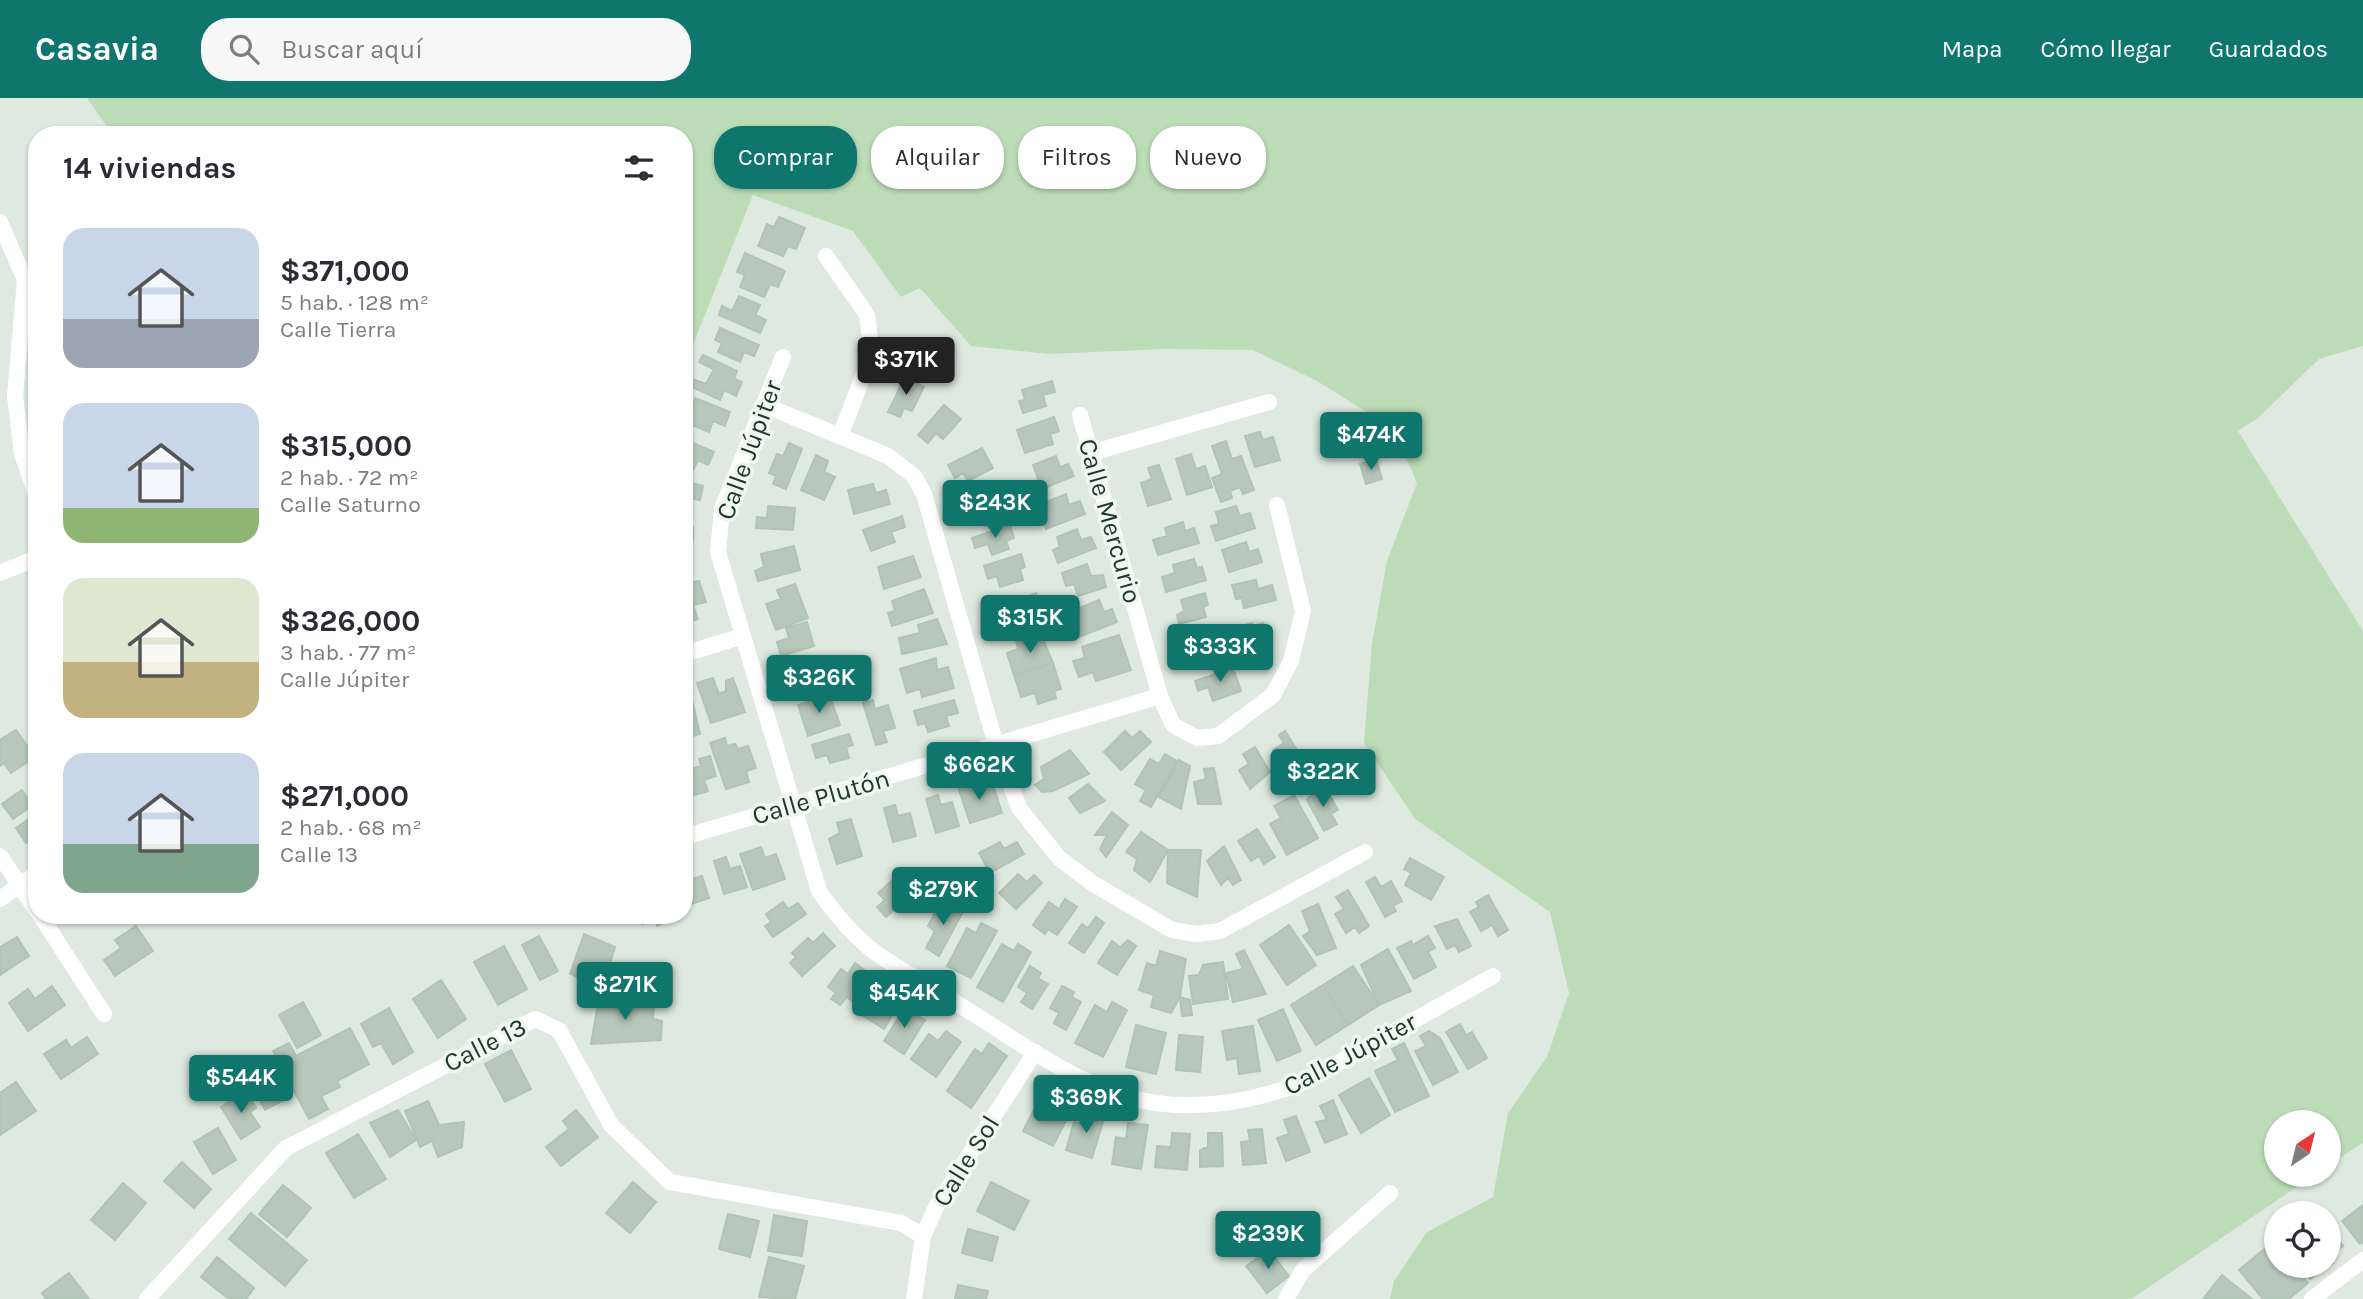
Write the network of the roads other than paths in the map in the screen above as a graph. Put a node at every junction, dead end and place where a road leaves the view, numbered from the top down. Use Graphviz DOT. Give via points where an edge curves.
graph roads {
  1 [pos="0,222"];
  2 [pos="826,256"];
  3 [pos="783,357"];
  4 [pos="8,373"];
  5 [pos="1269,402"];
  6 [pos="764,405"];
  7 [pos="1080,415"];
  8 [pos="840,436"];
  9 [pos="1091,453"];
  10 [pos="28,471"];
  11 [pos="1277,505"];
  12 [pos="28,562"];
  13 [pos="0,573"];
  14 [pos="743,636"];
  15 [pos="693,651"];
  16 [pos="1160,696"];
  17 [pos="996,745"];
  18 [pos="793,806"];
  19 [pos="693,834"];
  20 [pos="1365,852"];
  21 [pos="0,856"];
  22 [pos="28,879"];
  23 [pos="20,885"];
  24 [pos="28,897"];
  25 [pos="0,899"];
  26 [pos="45,924"];
  27 [pos="1493,976"];
  28 [pos="104,1014"];
  29 [pos="1035,1052"];
  30 [pos="1391,1193"];
  31 [pos="923,1236"];
  32 [pos="2363,1260"];
  33 [pos="2320,1297"];
  34 [pos="147,1299"];
  35 [pos="914,1299"];
  36 [pos="1286,1299"];
  1 -- 4 [label="street" via="25,280"];
  2 -- 8 [label="street" via="867,315 872,353"];
  3 -- 6 [label="street, Calle Júpiter"];
  4 -- 10 [label="street"];
  5 -- 9 [label="street"];
  6 -- 8 [label="street"];
  6 -- 14 [label="street, Calle Júpiter" via="722,509 718,552"];
  7 -- 9 [label="street, Calle Mercurio"];
  8 -- 17 [label="street" via="888,456 914,476 924,494"];
  9 -- 16 [label="street, Calle Mercurio"];
  11 -- 16 [label="street, Calle Mercurio" via="1303,611 1292,661 1273,695 1218,736 1197,738 1173,725"];
  12 -- 13 [label="street"];
  14 -- 15 [label="street"];
  14 -- 18 [label="street, Calle Júpiter"];
  16 -- 17 [label="street, Calle Plutón"];
  17 -- 18 [label="street, Calle Plutón"];
  17 -- 20 [label="street" via="1019,808 1059,858 1172,930 1197,934 1220,930"];
  18 -- 19 [label="street, Calle Plutón"];
  18 -- 29 [label="street, Calle Júpiter" via="819,891 839,919 875,952"];
  21 -- 23 [label="street"];
  22 -- 23 [label="street"];
  23 -- 24 [label="street"];
  23 -- 25 [label="street"];
  26 -- 28 [label="street"];
  27 -- 29 [label="street, Calle Júpiter" via="1306,1081 1231,1104 1155,1102 1098,1086"];
  29 -- 31 [label="street, Calle Sol" via="936,1207"];
  30 -- 36 [label="street" via="1303,1270"];
  31 -- 34 [label="street, Calle 13" via="901,1223 670,1182 611,1125 559,1030 535,1019 286,1149"];
  31 -- 35 [label="street"];
  32 -- 33 [label="street"];
}
